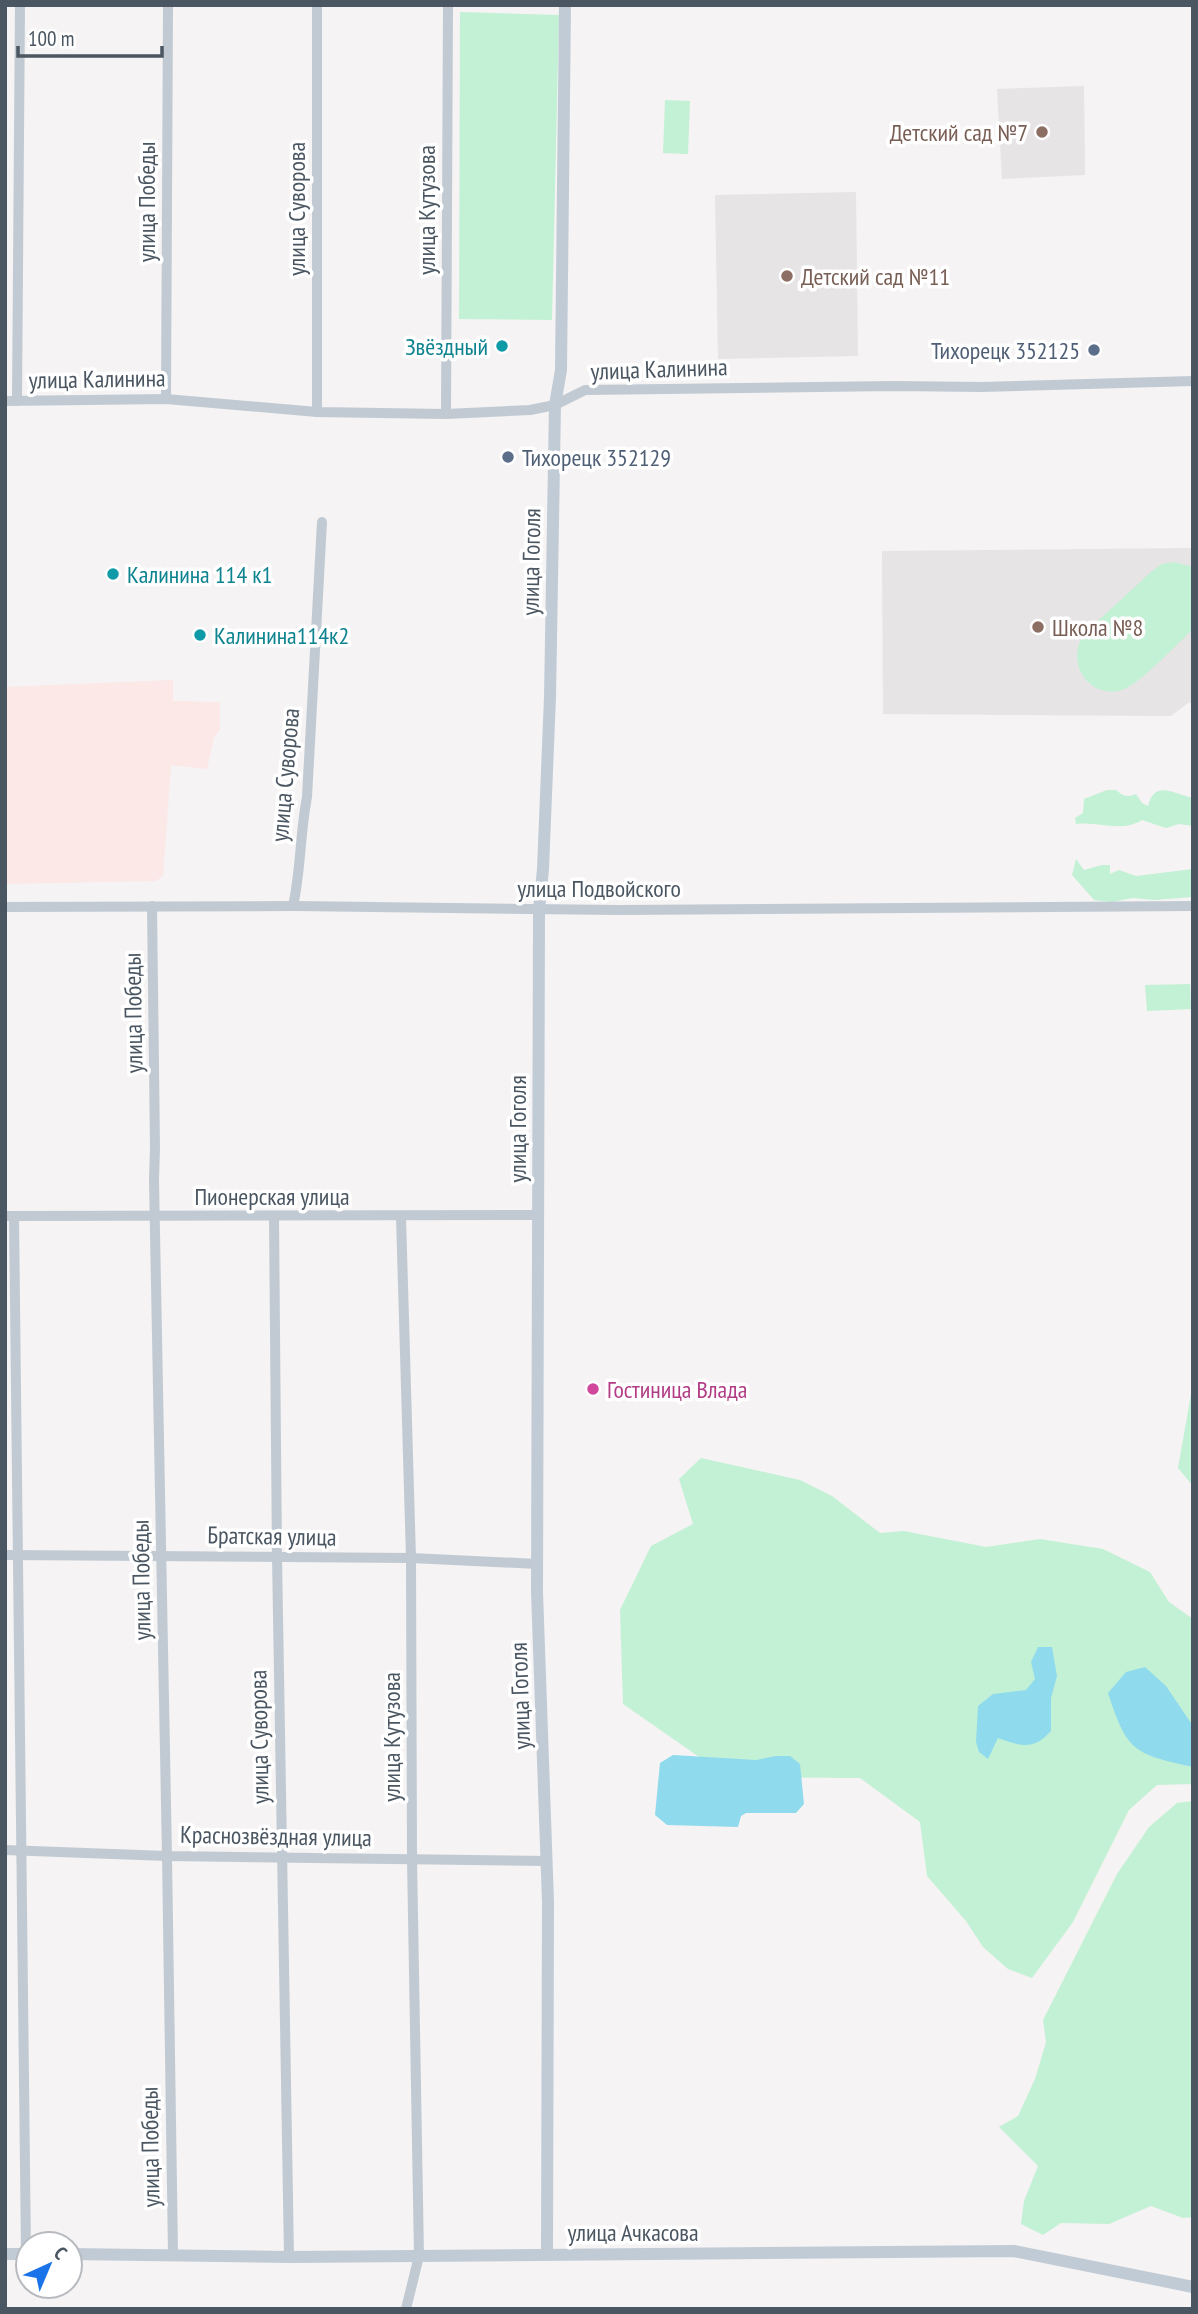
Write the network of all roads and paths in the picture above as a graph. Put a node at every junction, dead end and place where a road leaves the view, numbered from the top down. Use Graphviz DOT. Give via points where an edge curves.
graph roads {
  1 [pos="20,5"];
  2 [pos="168,5"];
  3 [pos="317,5"];
  4 [pos="448,5"];
  5 [pos="565,5"];
  6 [pos="1193,381"];
  7 [pos="166,399"];
  8 [pos="5,401"];
  9 [pos="17,401"];
  10 [pos="555,405"];
  11 [pos="317,412"];
  12 [pos="446,414"];
  13 [pos="322,522"];
  14 [pos="152,906"];
  15 [pos="293,906"];
  16 [pos="1193,906"];
  17 [pos="5,907"];
  18 [pos="539,910"];
  19 [pos="538,1215"];
  20 [pos="10,1216"];
  21 [pos="155,1217"];
  22 [pos="274,1217"];
  23 [pos="401,1217"];
  24 [pos="5,1555"];
  25 [pos="19,1555"];
  26 [pos="162,1556"];
  27 [pos="277,1557"];
  28 [pos="411,1558"];
  29 [pos="537,1564"];
  30 [pos="5,1850"];
  31 [pos="20,1850"];
  32 [pos="167,1856"];
  33 [pos="282,1857"];
  34 [pos="412,1859"];
  35 [pos="547,1861"];
  36 [pos="27,2230"];
  37 [pos="547,2253"];
  38 [pos="84,2254"];
  39 [pos="173,2254"];
  40 [pos="419,2256"];
  41 [pos="289,2257"];
  42 [pos="1193,2287"];
  43 [pos="406,2309"];
  1 -- 9 [label="street"];
  2 -- 7 [label="street, улица Победы"];
  3 -- 11 [label="street, улица Суворова"];
  4 -- 12 [label="street, улица Кутузова"];
  5 -- 10 [label="main road, улица Гоголя" via="561,370"];
  6 -- 10 [label="street, улица Калинина" via="585,390"];
  7 -- 9 [label="street, улица Калинина"];
  7 -- 11 [label="street, улица Калинина"];
  8 -- 9 [label="street, улица Калинина"];
  10 -- 12 [label="street, улица Калинина"];
  10 -- 18 [label="main road, улица Гоголя" via="550,697"];
  11 -- 12 [label="street, улица Калинина"];
  13 -- 15 [label="street, улица Суворова" via="307,797"];
  14 -- 15 [label="street, улица Подвойского"];
  14 -- 17 [label="street, улица Подвойского"];
  14 -- 21 [label="street, улица Победы"];
  15 -- 18 [label="street, улица Подвойского"];
  16 -- 18 [label="street, улица Подвойского"];
  18 -- 19 [label="main road, улица Гоголя"];
  19 -- 23 [label="street, Пионерская улица"];
  19 -- 29 [label="main road, улица Гоголя"];
  20 -- 21 [label="street, Пионерская улица"];
  20 -- 25 [label="street"];
  21 -- 22 [label="street, Пионерская улица"];
  21 -- 26 [label="street, улица Победы"];
  22 -- 23 [label="street, Пионерская улица"];
  22 -- 27 [label="street, улица Суворова"];
  23 -- 28 [label="street, улица Кутузова"];
  24 -- 25 [label="street, Братская улица"];
  25 -- 26 [label="street, Братская улица"];
  25 -- 31 [label="street"];
  26 -- 27 [label="street, Братская улица"];
  26 -- 32 [label="street, улица Победы"];
  27 -- 28 [label="street, Братская улица"];
  27 -- 33 [label="street, улица Суворова"];
  28 -- 29 [label="street, Братская улица"];
  28 -- 34 [label="street, улица Кутузова"];
  29 -- 35 [label="main road, улица Гоголя"];
  30 -- 31 [label="street, Краснозвёздная улица"];
  31 -- 32 [label="street, Краснозвёздная улица"];
  31 -- 36 [label="street"];
  32 -- 33 [label="street, Краснозвёздная улица"];
  32 -- 39 [label="street, улица Победы"];
  33 -- 34 [label="street, Краснозвёздная улица"];
  33 -- 41 [label="street, улица Суворова"];
  34 -- 35 [label="street, Краснозвёздная улица"];
  34 -- 40 [label="street, улица Кутузова"];
  35 -- 37 [label="main road, улица Гоголя"];
  37 -- 40 [label="main road, улица Ачкасова"];
  37 -- 42 [label="main road, улица Ачкасова" via="1014,2251"];
  38 -- 39 [label="main road, улица Ачкасова"];
  39 -- 41 [label="main road, улица Ачкасова"];
  40 -- 41 [label="main road, улица Ачкасова"];
  40 -- 43 [label="street, улица Кутузова"];
}
